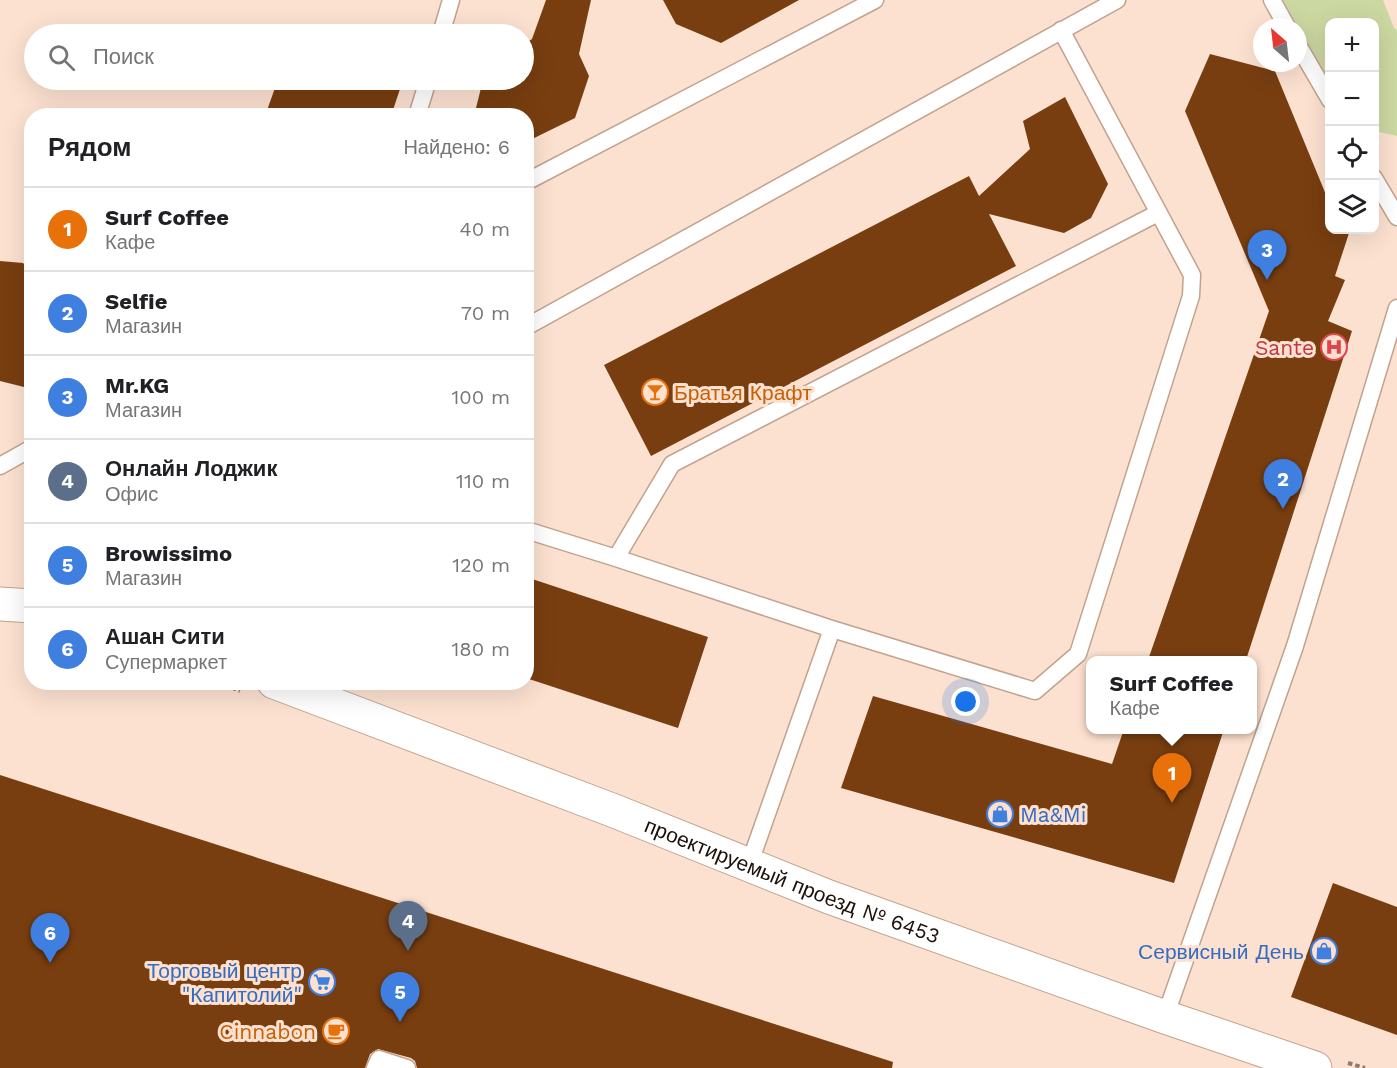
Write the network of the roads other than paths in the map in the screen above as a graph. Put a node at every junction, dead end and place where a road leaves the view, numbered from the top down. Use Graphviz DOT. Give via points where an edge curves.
graph roads {
  1 [pos="451,0"];
  2 [pos="875,0"];
  3 [pos="1117,0"];
  4 [pos="1272,0"];
  5 [pos="1282,18"];
  6 [pos="444,24"];
  7 [pos="1061,30"];
  8 [pos="1307,61"];
  9 [pos="425,90"];
  10 [pos="1325,93"];
  11 [pos="419,108"];
  12 [pos="534,178"];
  13 [pos="1375,180"];
  14 [pos="1158,213"];
  15 [pos="1397,217"];
  16 [pos="1397,308"];
  17 [pos="534,323"];
  18 [pos="24,452"];
  19 [pos="0,466"];
  20 [pos="534,532"];
  21 [pos="616,558"];
  22 [pos="832,629"];
  23 [pos="295,690"];
  24 [pos="749,865"];
  25 [pos="1166,1017"];
  26 [pos="375,1068"];
  27 [pos="407,1068"];
  28 [pos="1315,1068"];
  1 -- 6 [label="lane"];
  2 -- 12 [label="lane"];
  3 -- 7 [label="lane"];
  4 -- 5 [label="lane"];
  7 -- 14 [label="lane"];
  7 -- 17 [label="lane"];
  8 -- 10 [label="lane"];
  9 -- 11 [label="lane"];
  13 -- 15 [label="lane"];
  14 -- 21 [label="lane" via="672,464"];
  14 -- 22 [label="lane" via="1192,275 1191,296 1078,654 1035,691"];
  16 -- 25 [label="lane" via="1295,646"];
  18 -- 19 [label="lane"];
  20 -- 21 [label="lane"];
  21 -- 22 [label="lane"];
  22 -- 24 [label="lane"];
  23 -- 24 [label="street, проектируемый проезд № 6453"];
  24 -- 25 [label="street, проектируемый проезд № 6453"];
  25 -- 28 [label="street, проектируемый проезд № 6453"];
  26 -- 27 [label="lane" via="378,1059"];
}
